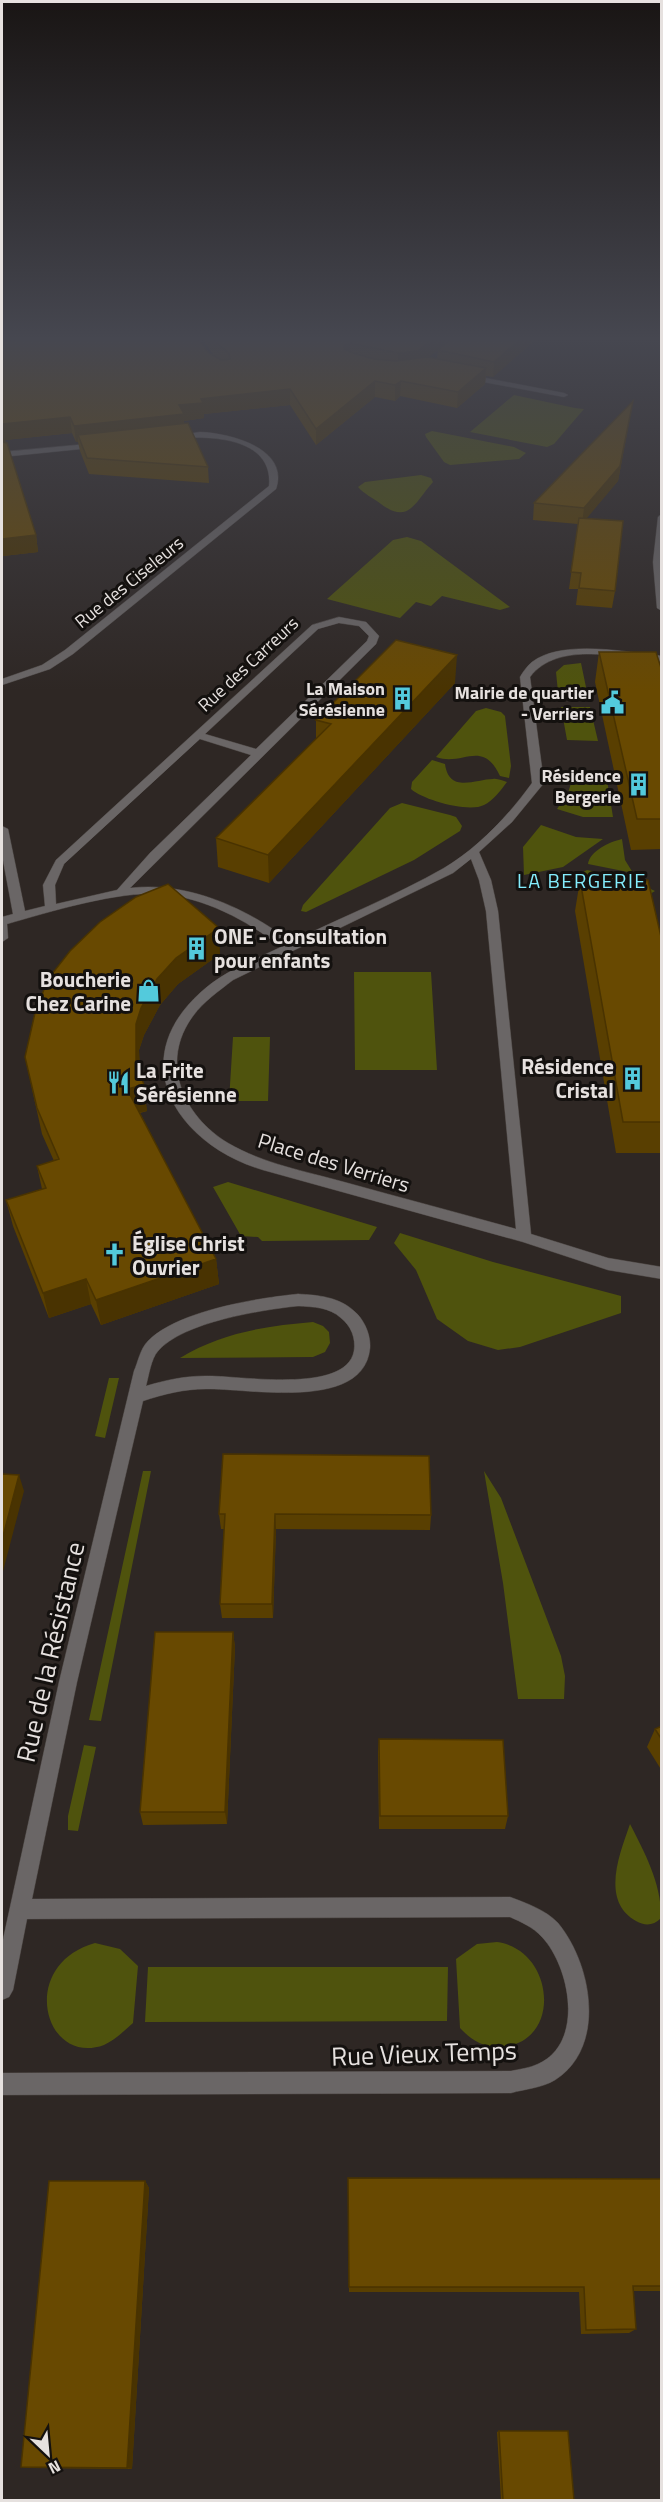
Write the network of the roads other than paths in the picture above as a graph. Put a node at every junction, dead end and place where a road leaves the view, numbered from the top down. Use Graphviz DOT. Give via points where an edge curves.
graph roads {
  1 [pos="263,457"];
  2 [pos="662,517"];
  3 [pos="662,608"];
  4 [pos="662,659"];
  5 [pos="2,682"];
  6 [pos="198,735"];
  7 [pos="257,753"];
  8 [pos="2,829"];
  9 [pos="474,853"];
  10 [pos="122,894"];
  11 [pos="52,909"];
  12 [pos="20,916"];
  13 [pos="2,921"];
  14 [pos="2,926"];
  15 [pos="2,938"];
  16 [pos="290,947"];
  17 [pos="524,1237"];
  18 [pos="662,1272"];
  19 [pos="136,1396"];
  20 [pos="20,1909"];
  21 [pos="2,1990"];
  22 [pos="2,2084"];
  1 -- 5 [label="street, Rue des Ciseleurs" via="276,476 273,487 69,652 46,667"];
  2 -- 3 [label="street" via="656,553"];
  4 -- 9 [label="street, Place des Verriers" via="571,653 545,658 529,668 525,676 538,783"];
  6 -- 7 [label="street"];
  6 -- 7 [label="street, Rue des Carreurs" via="315,627 345,620 370,629 372,642"];
  6 -- 11 [label="street, Rue des Carreurs" via="60,862 49,882 48,901"];
  7 -- 10 [label="street, Rue des Carreurs" via="153,856 123,888"];
  8 -- 12 [label="street"];
  9 -- 16 [label="street, Place des Verriers" via="449,870"];
  9 -- 17 [label="street" via="492,910"];
  10 -- 11 [label="street"];
  10 -- 16 [label="street" via="164,890 192,898 243,916"];
  11 -- 12 [label="street"];
  12 -- 13 [label="street"];
  14 -- 15 [label="street"];
  16 -- 17 [label="street, Place des Verriers" via="208,991 178,1025 169,1056 169,1074 195,1124 228,1149 262,1165"];
  17 -- 18 [label="street, Place des Verriers" via="608,1264"];
  19 -- 19 [label="street, Rue de la Résistance" via="152,1347 170,1335 229,1311 257,1304 315,1300 336,1305 352,1316 361,1332 363,1350 354,1368 332,1382 189,1383"];
  19 -- 20 [label="street, Rue de la Résistance" via="68,1682"];
  20 -- 21 [label="street, Rue de la Résistance"];
  20 -- 22 [label="street, Rue Vieux Temps" via="510,1907 534,1916 564,1950 579,2002 577,2024 570,2049 548,2072 512,2082"];
}
